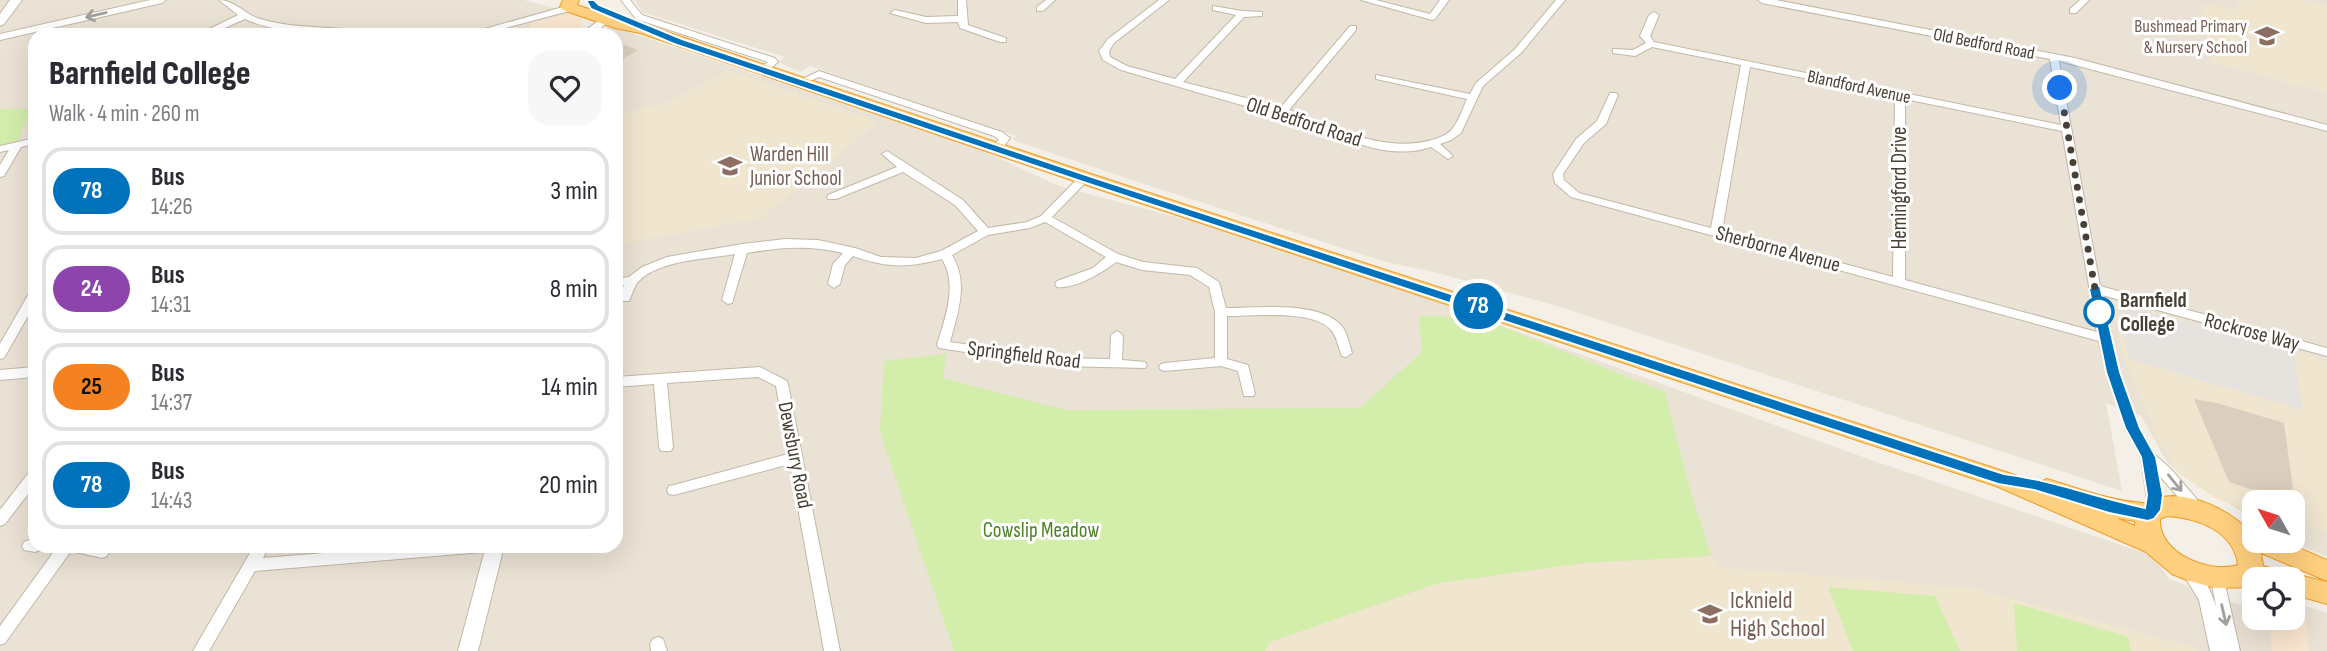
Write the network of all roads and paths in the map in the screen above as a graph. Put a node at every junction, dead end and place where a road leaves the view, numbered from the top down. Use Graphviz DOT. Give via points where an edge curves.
graph roads {
  1 [pos="16,0"];
  2 [pos="162,0"];
  3 [pos="223,0"];
  4 [pos="625,0"];
  5 [pos="961,0"];
  6 [pos="1051,0"];
  7 [pos="1165,0"];
  8 [pos="1365,0"];
  9 [pos="1445,0"];
  10 [pos="1561,0"];
  11 [pos="1762,0"];
  12 [pos="2085,0"];
  13 [pos="591,1"];
  14 [pos="572,6"];
  15 [pos="1040,9"];
  16 [pos="1216,9"];
  17 [pos="2073,11"];
  18 [pos="895,13"];
  19 [pos="1259,14"];
  20 [pos="1242,15"];
  21 [pos="1654,15"];
  22 [pos="243,16"];
  23 [pos="1432,17"];
  24 [pos="961,19"];
  25 [pos="604,20"];
  26 [pos="1447,21"];
  27 [pos="0,22"];
  28 [pos="39,28"];
  29 [pos="217,28"];
  30 [pos="295,28"];
  31 [pos="493,28"];
  32 [pos="594,28"];
  33 [pos="1353,28"];
  34 [pos="643,29"];
  35 [pos="28,31"];
  36 [pos="0,37"];
  37 [pos="1003,40"];
  38 [pos="1651,44"];
  39 [pos="1616,51"];
  40 [pos="2054,57"];
  41 [pos="1746,64"];
  42 [pos="763,70"];
  43 [pos="1379,77"];
  44 [pos="1177,83"];
  45 [pos="1613,95"];
  46 [pos="1900,96"];
  47 [pos="1472,97"];
  48 [pos="1283,111"];
  49 [pos="2327,128"];
  50 [pos="2066,129"];
  51 [pos="28,143"];
  52 [pos="1434,144"];
  53 [pos="17,145"];
  54 [pos="0,149"];
  55 [pos="887,154"];
  56 [pos="1448,156"];
  57 [pos="904,168"];
  58 [pos="0,174"];
  59 [pos="1084,178"];
  60 [pos="832,197"];
  61 [pos="1045,218"];
  62 [pos="985,232"];
  63 [pos="1716,232"];
  64 [pos="742,248"];
  65 [pos="851,251"];
  66 [pos="946,254"];
  67 [pos="1114,257"];
  68 [pos="632,280"];
  69 [pos="623,281"];
  70 [pos="1899,281"];
  71 [pos="834,284"];
  72 [pos="1061,284"];
  73 [pos="2095,289"];
  74 [pos="625,298"];
  75 [pos="728,300"];
  76 [pos="28,305"];
  77 [pos="1222,312"];
  78 [pos="1117,335"];
  79 [pos="2104,338"];
  80 [pos="2327,352"];
  81 [pos="1346,353"];
  82 [pos="0,355"];
  83 [pos="1221,362"];
  84 [pos="1116,364"];
  85 [pos="1141,365"];
  86 [pos="1166,367"];
  87 [pos="28,373"];
  88 [pos="0,375"];
  89 [pos="660,379"];
  90 [pos="623,382"];
  91 [pos="1248,393"];
  92 [pos="666,447"];
  93 [pos="796,457"];
  94 [pos="2148,457"];
  95 [pos="2004,480"];
  96 [pos="28,484"];
  97 [pos="674,490"];
  98 [pos="2199,511"];
  99 [pos="2151,512"];
  100 [pos="0,520"];
  101 [pos="2223,523"];
  102 [pos="2242,532"];
  103 [pos="2154,545"];
  104 [pos="61,553"];
  105 [pos="258,553"];
  106 [pos="398,553"];
  107 [pos="493,553"];
  108 [pos="2286,553"];
  109 [pos="251,565"];
  110 [pos="2185,568"];
  111 [pos="2327,571"];
  112 [pos="2242,577"];
  113 [pos="2228,578"];
  114 [pos="2305,587"];
  115 [pos="2327,593"];
  116 [pos="0,638"];
  117 [pos="201,651"];
  118 [pos="468,651"];
  119 [pos="832,651"];
  120 [pos="2218,651"];
  121 [pos="2232,651"];
  1 -- 27 [label="street"];
  2 -- 28 [label="street, one-way"];
  3 -- 22 [label="street"];
  4 -- 42 [label="street" via="639,17 772,60"];
  5 -- 24 [label="street"];
  6 -- 15 [label="street"];
  7 -- 44 [label="street, Old Bedford Road" via="1104,51 1114,64"];
  8 -- 23 [label="street"];
  9 -- 23 [label="street"];
  10 -- 47 [label="street"];
  11 -- 40 [label="street, Old Bedford Road"];
  12 -- 17 [label="street"];
  13 -- 14 [label="highway" via="586,6"];
  13 -- 34 [label="highway"];
  14 -- 25 [label="highway"];
  14 -- 31 [label="street"];
  16 -- 20 [label="street"];
  18 -- 24 [label="street" via="926,20"];
  19 -- 20 [label="street"];
  20 -- 44 [label="street"];
  21 -- 38 [label="street" via="1645,36"];
  22 -- 29 [label="street"];
  22 -- 30 [label="street"];
  23 -- 26 [label="street"];
  24 -- 37 [label="street" via="969,30"];
  25 -- 32 [label="street"];
  25 -- 34 [label="highway"];
  33 -- 48 [label="street"];
  34 -- 42 [label="highway"];
  35 -- 36 [label="street, one-way"];
  38 -- 39 [label="street, Blandford Avenue" via="1635,53"];
  38 -- 41 [label="street, Blandford Avenue"];
  40 -- 49 [label="street, Old Bedford Road"];
  40 -- 50 [label="street"];
  41 -- 46 [label="street, Blandford Avenue"];
  41 -- 63 [label="street"];
  42 -- 59 [label="highway" via="864,96"];
  43 -- 47 [label="street"];
  44 -- 48 [label="street, Old Bedford Road"];
  45 -- 63 [label="street, Sherborne Avenue" via="1602,122 1580,141 1558,174 1559,181 1575,195"];
  46 -- 50 [label="street, Blandford Avenue"];
  46 -- 70 [label="street, Hemingford Drive"];
  47 -- 52 [label="street" via="1457,131"];
  48 -- 52 [label="street, Old Bedford Road" via="1379,145"];
  50 -- 73 [label="street"];
  51 -- 53 [label="street"];
  52 -- 56 [label="street"];
  53 -- 54 [label="street"];
  53 -- 58 [label="street"];
  55 -- 57 [label="street"];
  57 -- 60 [label="street"];
  57 -- 62 [label="street" via="952,195"];
  59 -- 61 [label="street"];
  59 -- 95 [label="highway"];
  61 -- 62 [label="street"];
  61 -- 67 [label="street"];
  62 -- 66 [label="street"];
  63 -- 70 [label="street, Sherborne Avenue"];
  64 -- 65 [label="street" via="785,243"];
  64 -- 68 [label="street" via="667,261"];
  64 -- 75 [label="street"];
  65 -- 66 [label="street" via="898,263"];
  65 -- 71 [label="street" via="839,264"];
  66 -- 84 [label="street, Springfield Road" via="958,276 943,345 1058,362"];
  67 -- 72 [label="street" via="1097,271"];
  67 -- 77 [label="street" via="1142,266 1194,271 1215,285"];
  68 -- 69 [label="street"];
  68 -- 74 [label="street"];
  70 -- 79 [label="street, Sherborne Avenue"];
  73 -- 79 [label="street"];
  73 -- 80 [label="street, Rockrose Way"];
  76 -- 82 [label="street"];
  77 -- 81 [label="street" via="1311,314 1338,329"];
  77 -- 83 [label="street"];
  78 -- 84 [label="street"];
  79 -- 94 [label="street" via="2132,428"];
  83 -- 86 [label="street"];
  83 -- 91 [label="street" via="1244,368"];
  84 -- 85 [label="street, Springfield Road"];
  87 -- 88 [label="street"];
  89 -- 90 [label="street, Dewsbury Road"];
  89 -- 92 [label="street"];
  89 -- 93 [label="street, Dewsbury Road" via="760,372 782,384"];
  93 -- 97 [label="street"];
  93 -- 119 [label="street, Dewsbury Road"];
  94 -- 98 [label="street, one-way"];
  94 -- 99 [label="street" via="2155,495"];
  95 -- 99 [label="highway"];
  95 -- 103 [label="highway"];
  96 -- 100 [label="street"];
  98 -- 99 [label="highway" via="2177,506"];
  98 -- 101 [label="highway"];
  99 -- 103 [label="highway" via="2145,523"];
  101 -- 102 [label="highway"];
  101 -- 113 [label="highway" via="2245,545 2251,565 2247,573"];
  103 -- 110 [label="highway"];
  104 -- 116 [label="street"];
  105 -- 109 [label="street"];
  106 -- 109 [label="street"];
  107 -- 118 [label="street"];
  108 -- 111 [label="highway"];
  109 -- 117 [label="street"];
  110 -- 113 [label="highway"];
  110 -- 120 [label="street" via="2206,596"];
  112 -- 113 [label="highway"];
  113 -- 121 [label="street, one-way"];
  114 -- 115 [label="highway"];
}
